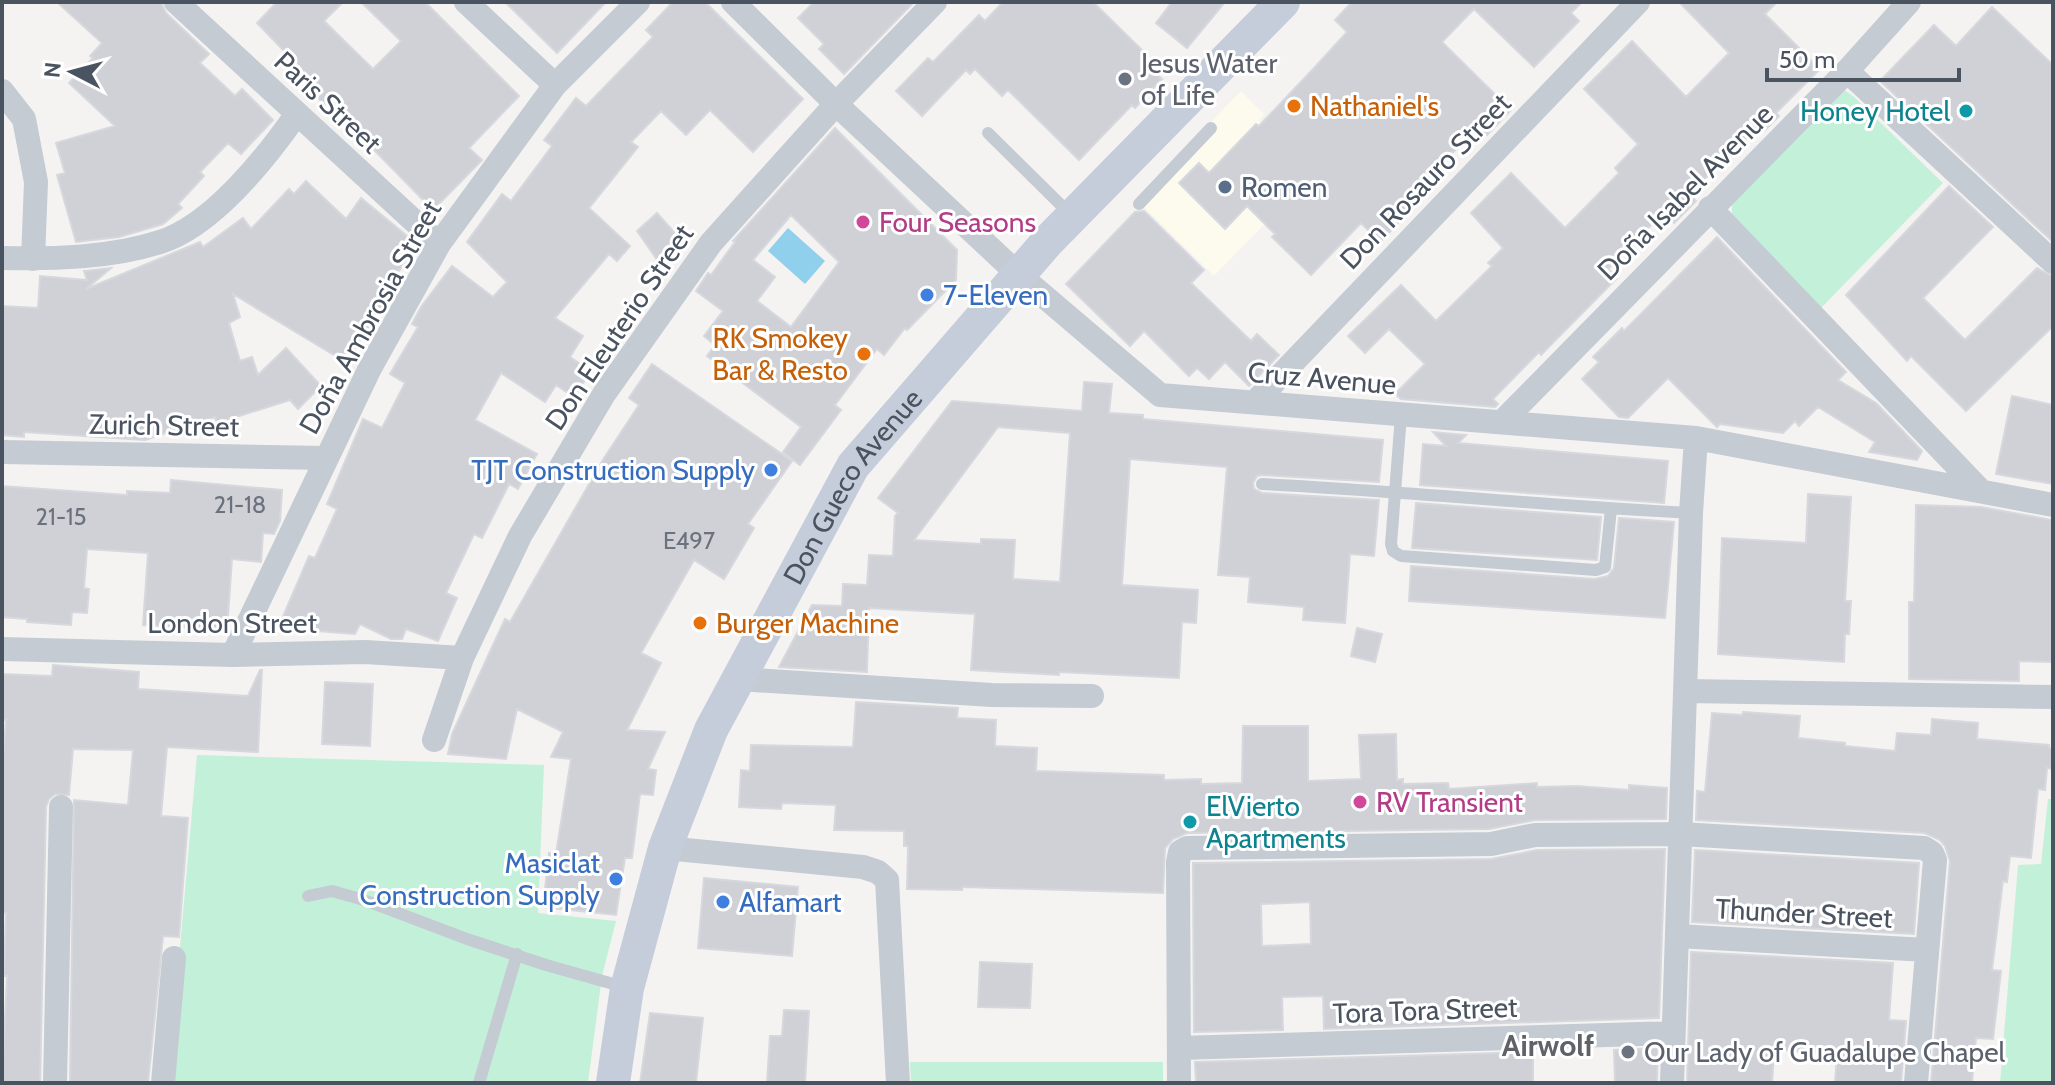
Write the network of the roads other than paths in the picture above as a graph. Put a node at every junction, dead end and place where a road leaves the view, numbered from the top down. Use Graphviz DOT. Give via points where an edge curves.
graph roads {
  1 [pos="176,2"];
  2 [pos="466,2"];
  3 [pos="638,2"];
  4 [pos="733,2"];
  5 [pos="935,2"];
  6 [pos="1283,2"];
  7 [pos="1638,2"];
  8 [pos="1909,2"];
  9 [pos="1847,71"];
  10 [pos="555,85"];
  11 [pos="2,91"];
  12 [pos="836,104"];
  13 [pos="296,115"];
  14 [pos="1211,128"];
  15 [pos="988,133"];
  16 [pos="1139,204"];
  17 [pos="1710,208"];
  18 [pos="1072,216"];
  19 [pos="439,244"];
  20 [pos="2,258"];
  21 [pos="33,259"];
  22 [pos="2053,262"];
  23 [pos="1019,275"];
  24 [pos="1255,402"];
  25 [pos="1401,415"];
  26 [pos="1502,422"];
  27 [pos="1696,438"];
  28 [pos="2,452"];
  29 [pos="326,458"];
  30 [pos="1262,484"];
  31 [pos="1395,490"];
  32 [pos="1981,491"];
  33 [pos="2053,505"];
  34 [pos="1611,509"];
  35 [pos="1691,513"];
  36 [pos="2,649"];
  37 [pos="233,655"];
  38 [pos="462,658"];
  39 [pos="737,679"];
  40 [pos="1686,691"];
  41 [pos="1092,696"];
  42 [pos="2053,697"];
  43 [pos="434,740"];
  44 [pos="61,807"];
  45 [pos="1680,834"];
  46 [pos="665,848"];
  47 [pos="308,896"];
  48 [pos="1677,936"];
  49 [pos="1927,950"];
  50 [pos="517,954"];
  51 [pos="174,958"];
  52 [pos="627,988"];
  53 [pos="1673,1033"];
  54 [pos="1179,1048"];
  55 [pos="55,1083"];
  56 [pos="163,1083"];
  57 [pos="479,1083"];
  58 [pos="613,1083"];
  59 [pos="898,1083"];
  60 [pos="1179,1083"];
  61 [pos="1672,1083"];
  62 [pos="1916,1083"];
  1 -- 13 [label="street, Paris Street"];
  2 -- 10 [label="street"];
  3 -- 10 [label="street, Doña Ambrosia Street"];
  4 -- 12 [label="street, Cruz Avenue"];
  5 -- 12 [label="street, Don Eleuterio Street"];
  6 -- 18 [label="main road, Don Gueco Avenue"];
  7 -- 24 [label="street, Don Rosauro Street"];
  8 -- 9 [label="street, Doña Isabel Avenue"];
  9 -- 17 [label="street, Doña Isabel Avenue"];
  9 -- 22 [label="street"];
  10 -- 19 [label="street, Doña Ambrosia Street"];
  11 -- 21 [label="street" via="24,119 36,182"];
  12 -- 23 [label="street, Cruz Avenue"];
  12 -- 38 [label="street, Don Eleuterio Street" via="711,243 604,394 520,536"];
  13 -- 19 [label="street, Paris Street"];
  13 -- 21 [label="street" via="264,161 192,226 161,242"];
  14 -- 16 [label="lane"];
  15 -- 18 [label="lane"];
  17 -- 26 [label="street, Doña Isabel Avenue"];
  17 -- 32 [label="street"];
  18 -- 23 [label="main road, Don Gueco Avenue"];
  19 -- 29 [label="street, Doña Ambrosia Street"];
  20 -- 21 [label="street"];
  23 -- 24 [label="street, Cruz Avenue" via="1160,395"];
  23 -- 39 [label="main road, Don Gueco Avenue" via="853,466"];
  24 -- 25 [label="street, Cruz Avenue"];
  25 -- 26 [label="street, Cruz Avenue"];
  25 -- 31 [label="lane"];
  26 -- 27 [label="street, Cruz Avenue"];
  27 -- 32 [label="street, Cruz Avenue"];
  27 -- 35 [label="street"];
  28 -- 29 [label="street, Zurich Street"];
  29 -- 37 [label="street, Doña Ambrosia Street"];
  30 -- 31 [label="lane"];
  31 -- 34 [label="lane"];
  31 -- 34 [label="lane" via="1391,544 1401,556 1596,570 1605,567 1607,559"];
  32 -- 33 [label="street, Cruz Avenue"];
  34 -- 35 [label="lane"];
  35 -- 40 [label="street"];
  36 -- 37 [label="street, London Street"];
  37 -- 38 [label="street, London Street" via="365,652"];
  38 -- 43 [label="street, Don Eleuterio Street"];
  39 -- 41 [label="street"];
  39 -- 46 [label="main road, Don Gueco Avenue"];
  40 -- 42 [label="street"];
  40 -- 45 [label="street"];
  44 -- 55 [label="street"];
  45 -- 48 [label="street"];
  45 -- 49 [label="street" via="1924,848 1935,860"];
  45 -- 54 [label="street" via="1535,835 1491,844 1187,848 1178,862"];
  46 -- 52 [label="main road, Don Gueco Avenue"];
  46 -- 59 [label="street" via="863,867 887,880"];
  47 -- 50 [label="lane" via="332,891"];
  48 -- 49 [label="street, Thunder Street"];
  48 -- 53 [label="street"];
  49 -- 62 [label="street"];
  50 -- 52 [label="lane"];
  50 -- 57 [label="lane"];
  51 -- 56 [label="street"];
  52 -- 58 [label="main road, Don Gueco Avenue"];
  53 -- 54 [label="street, Tora Tora Street"];
  53 -- 61 [label="street"];
  54 -- 60 [label="street"];
}
